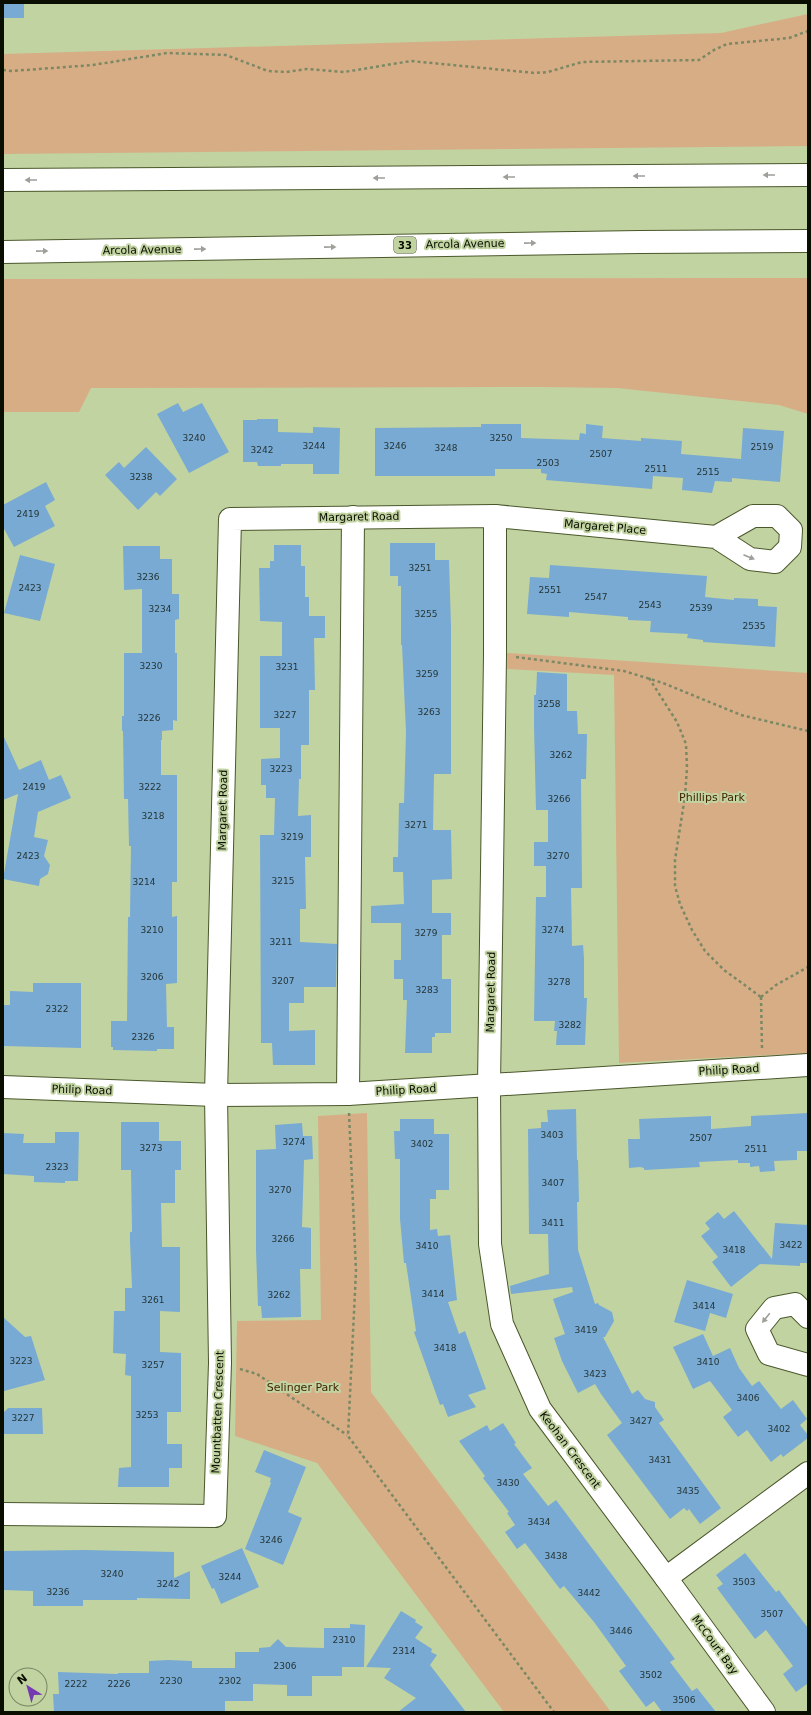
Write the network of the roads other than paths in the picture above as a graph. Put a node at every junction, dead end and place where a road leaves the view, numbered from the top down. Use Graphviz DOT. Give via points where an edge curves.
graph roads {
  1 [pos="808,175"];
  2 [pos="3,180"];
  3 [pos="808,242"];
  4 [pos="3,252"];
  5 [pos="495,516"];
  6 [pos="353,517"];
  7 [pos="716,537"];
  8 [pos="808,1065"];
  9 [pos="489,1085"];
  10 [pos="3,1087"];
  11 [pos="348,1094"];
  12 [pos="216,1095"];
  13 [pos="808,1317"];
  14 [pos="808,1365"];
  15 [pos="808,1473"];
  16 [pos="3,1514"];
  17 [pos="666,1578"];
  18 [pos="764,1712"];
  1 -- 2 [label="street, one-way"];
  4 -- 3 [label="street, Arcola Avenue / 33, one-way" via="624,242"];
  5 -- 6 [label="street, Margaret Road"];
  5 -- 7 [label="street, Margaret Place"];
  5 -- 9 [label="street, Margaret Road"];
  6 -- 11 [label="street"];
  6 -- 12 [label="street, Margaret Road" via="230,519"];
  8 -- 9 [label="street, Philip Road"];
  9 -- 11 [label="street, Philip Road"];
  9 -- 17 [label="street, Keohan Crescent" via="490,1244 502,1324 540,1409"];
  10 -- 12 [label="street, Philip Road"];
  11 -- 12 [label="street, Philip Road"];
  12 -- 16 [label="street, Mountbatten Crescent" via="220,1363 215,1516"];
  13 -- 14 [label="street, one-way" via="795,1304 774,1308 757,1329 769,1354"];
  15 -- 17 [label="street"];
  17 -- 18 [label="street, McCourt Bay"];
}
